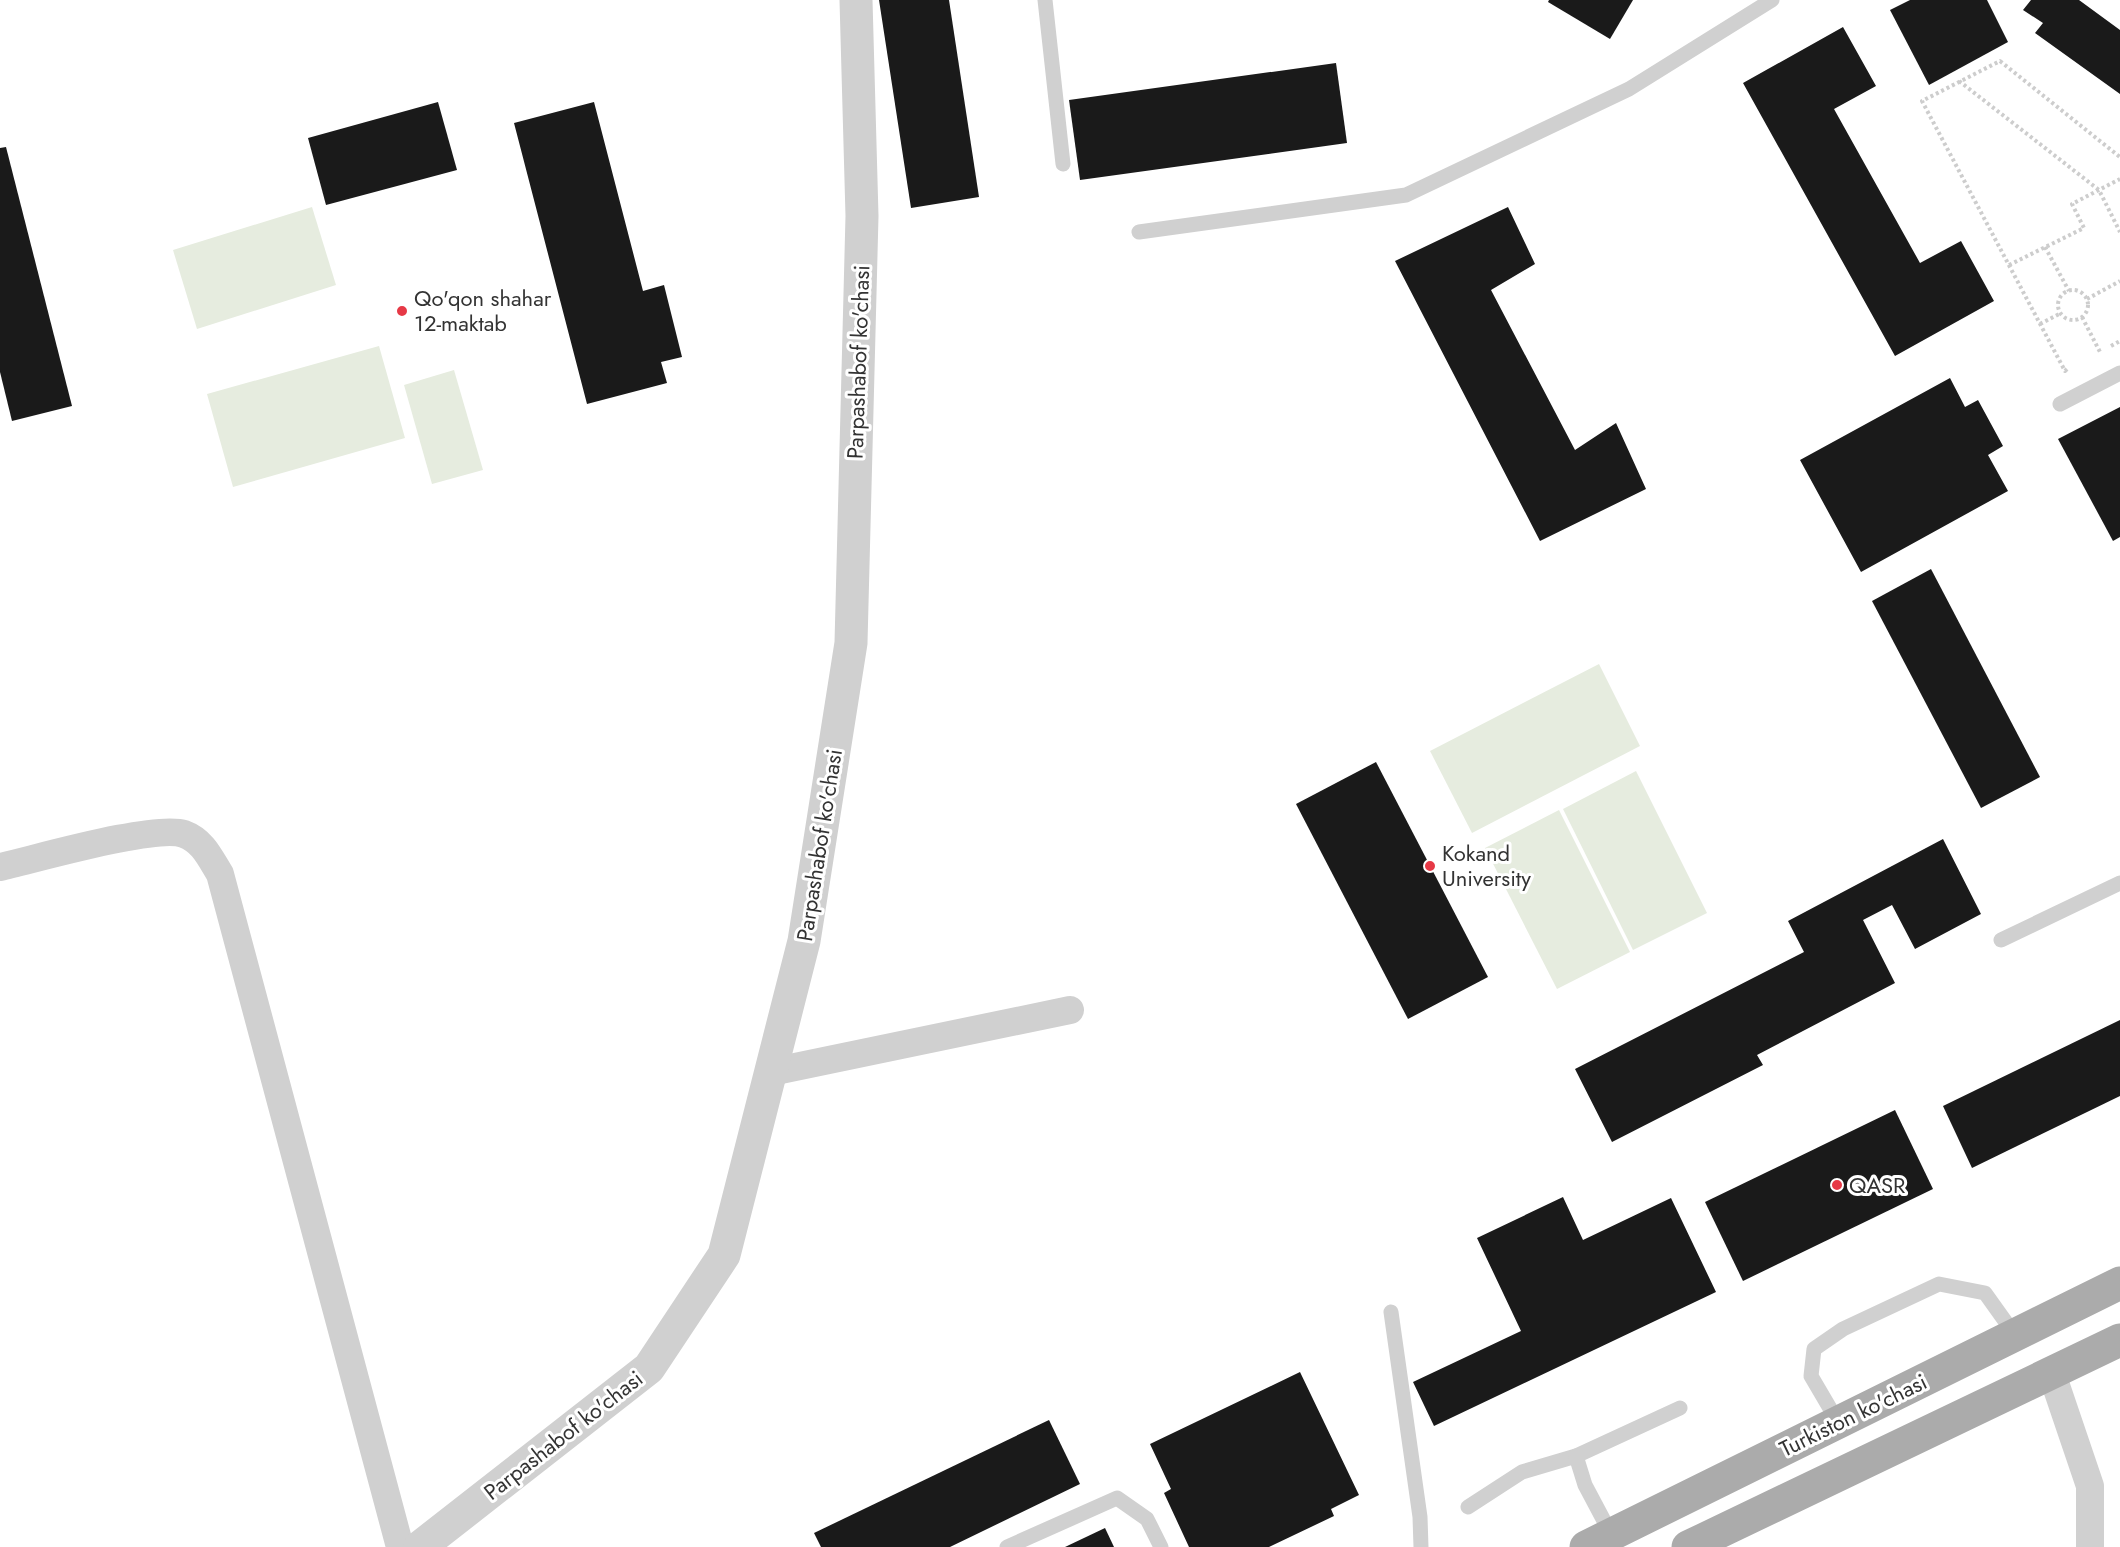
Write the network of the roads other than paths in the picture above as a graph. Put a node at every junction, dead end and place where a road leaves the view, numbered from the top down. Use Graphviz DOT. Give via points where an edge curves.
graph roads {
  1 [pos="856,0"];
  2 [pos="1045,0"];
  3 [pos="1772,0"];
  4 [pos="1063,164"];
  5 [pos="1139,232"];
  6 [pos="2120,373"];
  7 [pos="2060,404"];
  8 [pos="0,867"];
  9 [pos="2120,883"];
  10 [pos="2001,940"];
  11 [pos="1070,1010"];
  12 [pos="771,1072"];
  13 [pos="2120,1283"];
  14 [pos="1391,1312"];
  15 [pos="2015,1335"];
  16 [pos="2120,1340"];
  17 [pos="2051,1371"];
  18 [pos="1680,1408"];
  19 [pos="1838,1422"];
  20 [pos="1576,1456"];
  21 [pos="1468,1507"];
  22 [pos="1599,1541"];
  23 [pos="400,1547"];
  24 [pos="420,1547"];
  25 [pos="1007,1547"];
  26 [pos="1161,1547"];
  27 [pos="1421,1547"];
  28 [pos="1688,1547"];
  29 [pos="2090,1547"];
  1 -- 12 [label="street, Parpashabof ko'chasi" via="862,216 851,643 804,941"];
  2 -- 4 [label="lane"];
  3 -- 5 [label="lane" via="1629,89 1406,195"];
  6 -- 7 [label="lane"];
  8 -- 23 [label="street" via="151,832 183,834 204,847 219,874"];
  9 -- 10 [label="lane"];
  11 -- 12 [label="street"];
  12 -- 24 [label="street, Parpashabof ko'chasi" via="724,1256 649,1368"];
  13 -- 15 [label="main road, Turkiston ko'chasi"];
  14 -- 27 [label="lane"];
  15 -- 19 [label="main road, Turkiston ko'chasi"];
  15 -- 19 [label="lane" via="1985,1293 1939,1284 1843,1329 1814,1349 1811,1376"];
  16 -- 17 [label="main road, Turkiston ko'chasi"];
  17 -- 28 [label="main road, Turkiston ko'chasi"];
  17 -- 29 [label="street" via="2090,1486"];
  18 -- 20 [label="lane"];
  19 -- 22 [label="main road, Turkiston ko'chasi"];
  20 -- 21 [label="lane" via="1522,1472"];
  20 -- 22 [label="lane"];
  25 -- 26 [label="lane" via="1117,1498 1147,1519"];
}
